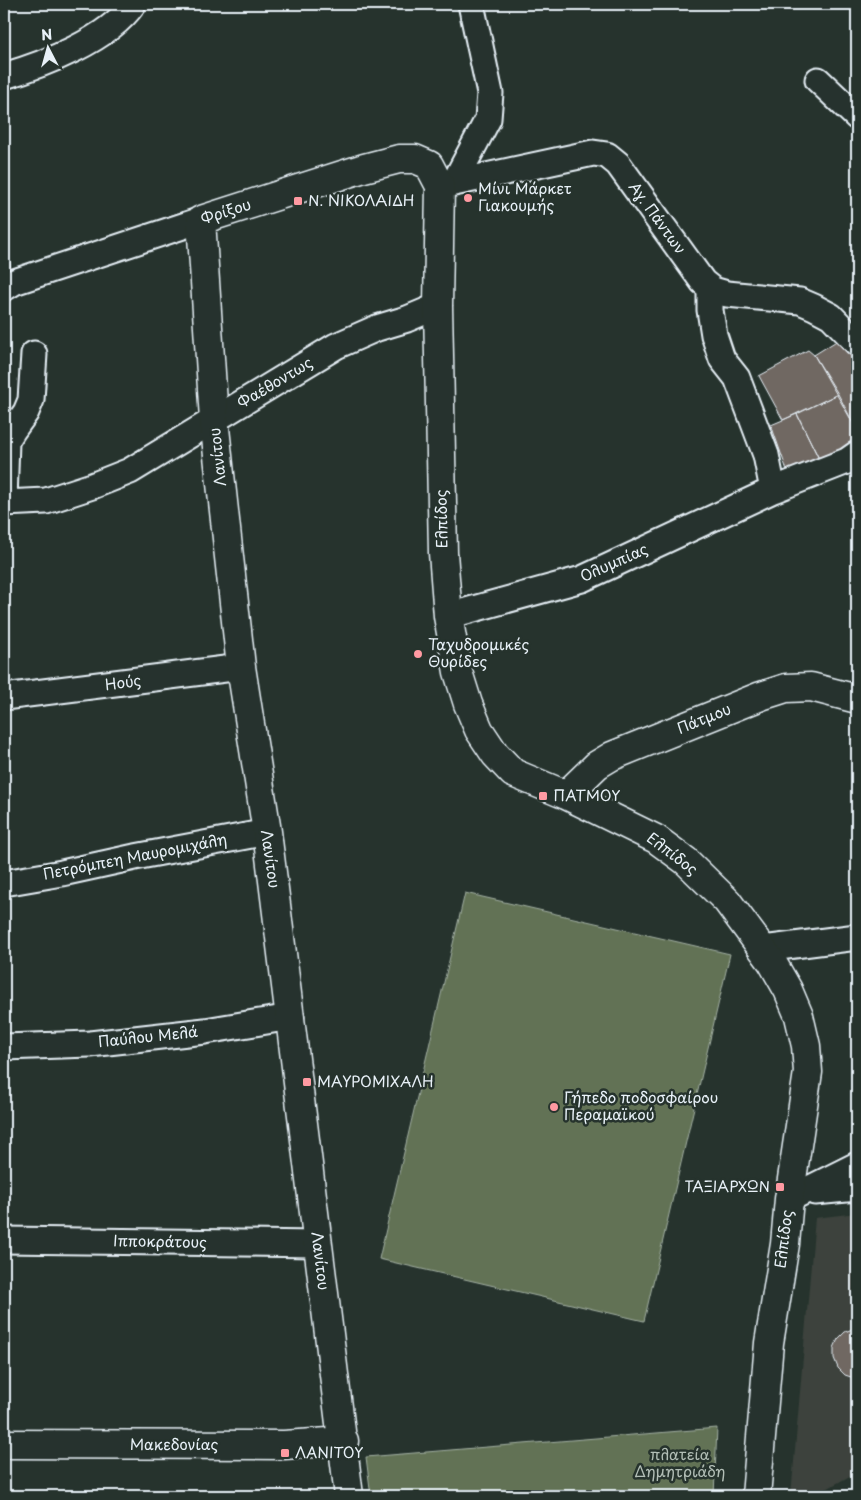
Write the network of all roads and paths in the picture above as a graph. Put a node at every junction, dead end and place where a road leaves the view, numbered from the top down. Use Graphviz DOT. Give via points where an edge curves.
graph roads {
  1 [pos="133,4"];
  2 [pos="471,4"];
  3 [pos="4,76"];
  4 [pos="818,80"];
  5 [pos="857,117"];
  6 [pos="447,184"];
  7 [pos="201,220"];
  8 [pos="4,288"];
  9 [pos="710,288"];
  10 [pos="438,306"];
  11 [pos="857,343"];
  12 [pos="34,354"];
  13 [pos="214,419"];
  14 [pos="857,454"];
  15 [pos="773,490"];
  16 [pos="4,502"];
  17 [pos="448,616"];
  18 [pos="241,667"];
  19 [pos="4,697"];
  20 [pos="857,699"];
  21 [pos="566,795"];
  22 [pos="267,832"];
  23 [pos="4,883"];
  24 [pos="857,937"];
  25 [pos="763,949"];
  26 [pos="291,1017"];
  27 [pos="4,1047"];
  28 [pos="857,1165"];
  29 [pos="857,1188"];
  30 [pos="794,1197"];
  31 [pos="4,1240"];
  32 [pos="317,1244"];
  33 [pos="344,1442"];
  34 [pos="4,1444"];
  35 [pos="349,1496"];
  36 [pos="756,1496"];
  1 -- 3 [label="street" via="106,30 81,45"];
  2 -- 6 [label="street" via="490,93 488,119"];
  4 -- 5 [label="street"];
  6 -- 7 [label="street, Φρίξου" via="429,164 415,159 399,159"];
  6 -- 9 [label="street, Αγ. Πάντων" via="593,153 607,155 618,164"];
  6 -- 10 [label="street, Ελπίδος"];
  7 -- 8 [label="street, Φρίξου"];
  7 -- 13 [label="street, Λανίτου"];
  9 -- 11 [label="street" via="727,294 800,301 831,316"];
  9 -- 15 [label="street" via="714,335 722,359 737,378 766,456"];
  10 -- 13 [label="street, Φαέθοντως" via="336,346"];
  10 -- 17 [label="street, Ελπίδος" via="443,553"];
  12 -- 16 [label="street" via="31,400 6,441"];
  13 -- 16 [label="street, Φαέθοντως" via="130,471 46,501"];
  13 -- 18 [label="street, Λανίτου"];
  14 -- 15 [label="street, Ολυμπίας"];
  15 -- 17 [label="street, Ολυμπίας" via="582,579"];
  17 -- 21 [label="street, Ελπίδος" via="458,672 479,730 513,773"];
  18 -- 19 [label="street, Ηούς"];
  18 -- 22 [label="street, Λανίτου"];
  20 -- 21 [label="street, Πάτμου" via="811,687 786,688 612,756 597,765"];
  21 -- 25 [label="street, Ελπίδος" via="656,838 686,861 727,901"];
  22 -- 23 [label="street, Πετρόμπεη Μαυρομιχάλη"];
  22 -- 26 [label="street, Λανίτου"];
  24 -- 25 [label="street"];
  25 -- 30 [label="street, Ελπίδος" via="788,990 799,1016 806,1046 808,1072"];
  26 -- 27 [label="street, Παύλου Μελά" via="108,1042"];
  26 -- 32 [label="street, Λανίτου"];
  28 -- 30 [label="street"];
  29 -- 30 [label="street"];
  30 -- 36 [label="street, Ελπίδος" via="769,1343"];
  31 -- 32 [label="street, Ιπποκράτους"];
  32 -- 33 [label="street, Λανίτου"];
  33 -- 34 [label="street, Μακεδονίας" via="284,1445"];
  33 -- 35 [label="street, Λανίτου"];
}
